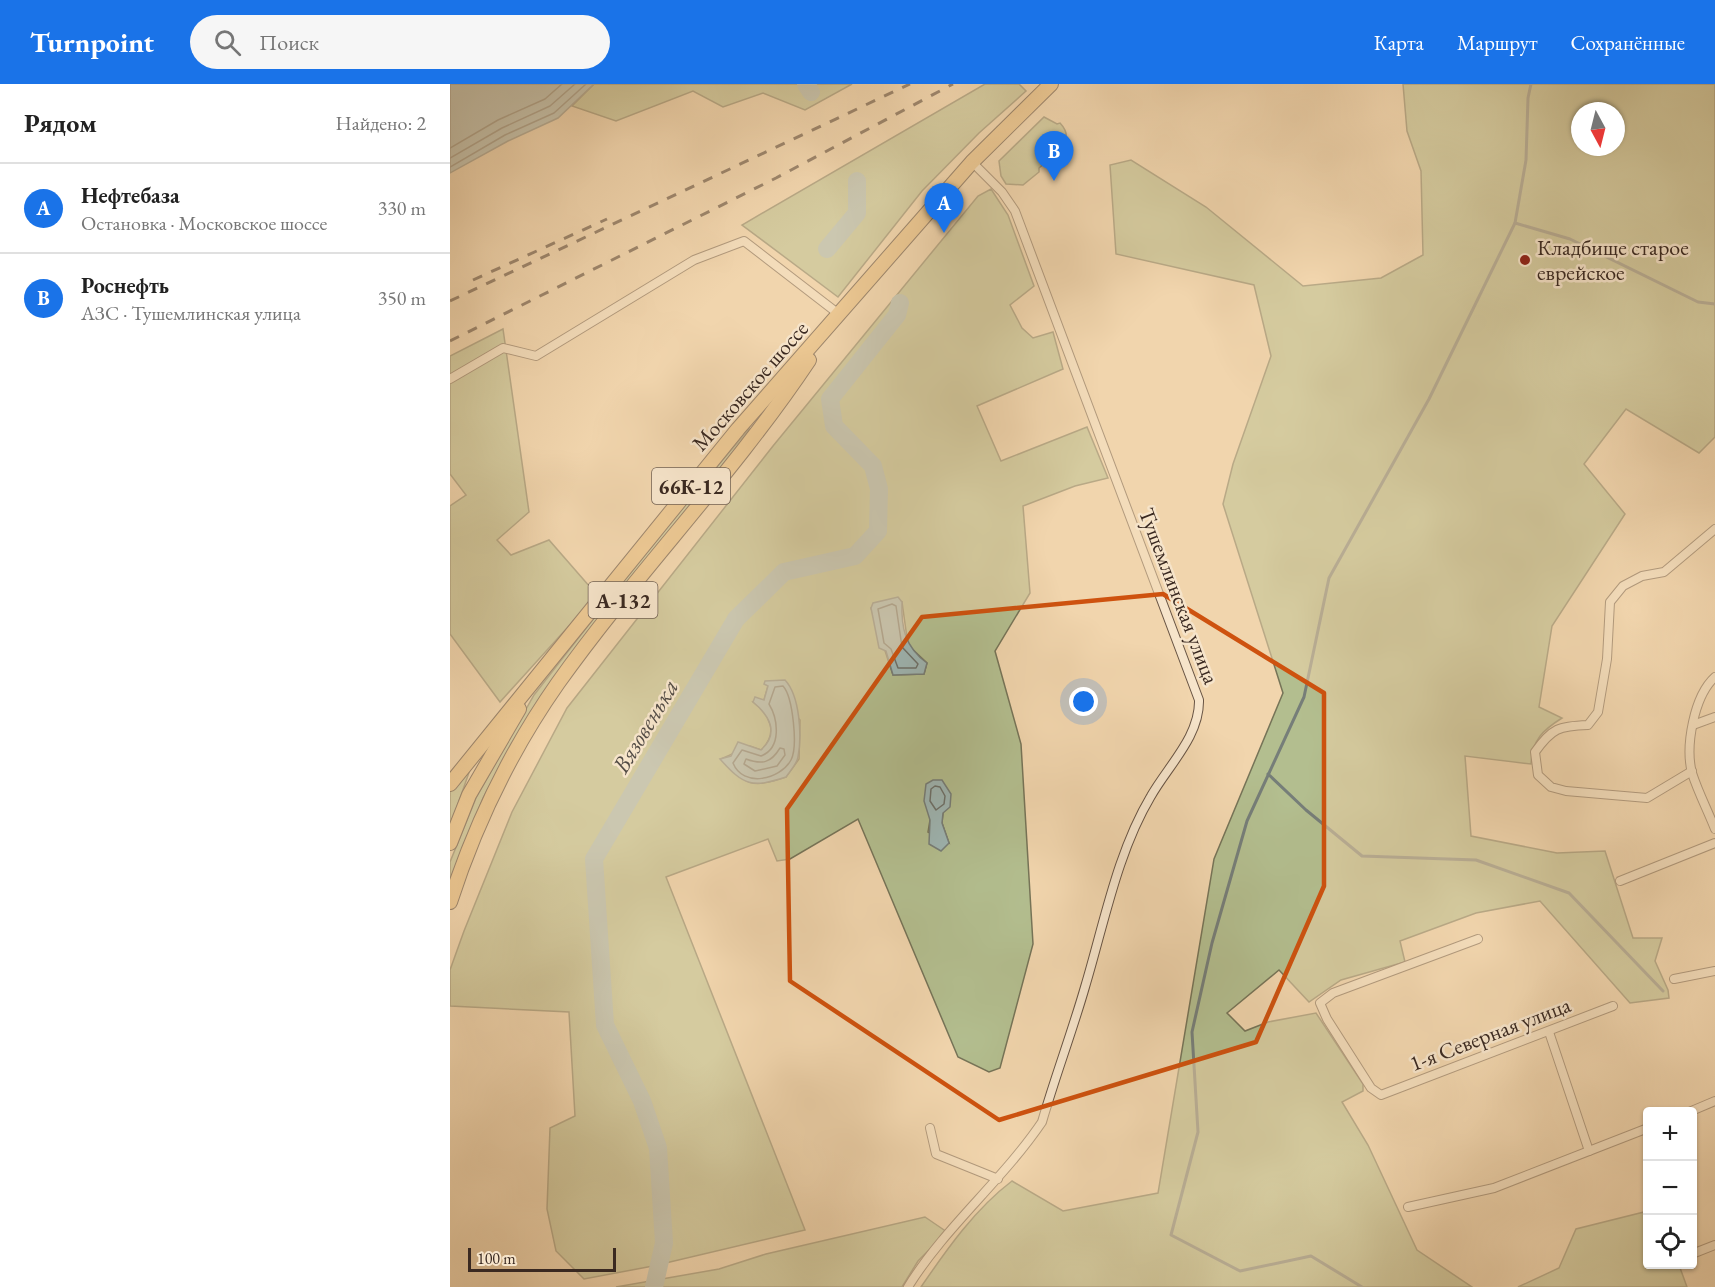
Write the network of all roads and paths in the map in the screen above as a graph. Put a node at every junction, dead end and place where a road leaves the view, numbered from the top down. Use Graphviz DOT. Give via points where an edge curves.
graph roads {
  1 [pos="1051,84"];
  2 [pos="972,162"];
  3 [pos="837,318"];
  4 [pos="450,379"];
  5 [pos="1715,530"];
  6 [pos="552,656"];
  7 [pos="1715,677"];
  8 [pos="1715,717"];
  9 [pos="1693,725"];
  10 [pos="1692,771"];
  11 [pos="450,784"];
  12 [pos="1715,829"];
  13 [pos="450,843"];
  14 [pos="1715,843"];
  15 [pos="1620,880"];
  16 [pos="450,902"];
  17 [pos="1478,939"];
  18 [pos="1715,970"];
  19 [pos="1674,979"];
  20 [pos="1613,1006"];
  21 [pos="1549,1032"];
  22 [pos="1715,1101"];
  23 [pos="1697,1109"];
  24 [pos="930,1128"];
  25 [pos="1643,1130"];
  26 [pos="1589,1151"];
  27 [pos="998,1179"];
  28 [pos="1408,1207"];
  29 [pos="1715,1245"];
  30 [pos="1697,1252"];
  31 [pos="908,1287"];
  1 -- 2 [label="main road, Московское шоссе"];
  2 -- 3 [label="main road, Московское шоссе"];
  2 -- 27 [label="street, Тушемлинская улица" via="1015,211 1199,700 1197,721 1137,825 1042,1122"];
  3 -- 4 [label="street" via="744,241 694,260 536,356 503,348"];
  3 -- 6 [label="main road, Московское шоссе / 66К-12" via="738,429"];
  3 -- 16 [label="main road, А-132" via="775,411 559,683 490,800"];
  5 -- 10 [label="street" via="1664,572 1642,576 1623,586 1610,602 1607,659 1598,712 1588,725 1561,726 1546,736 1535,752 1538,775 1551,787 1566,791 1647,798"];
  6 -- 11 [label="main road, Московское шоссе / 66К-12"];
  6 -- 13 [label="main road" via="487,761"];
  7 -- 9 [label="street" via="1697,704"];
  8 -- 9 [label="street"];
  9 -- 10 [label="street"];
  10 -- 12 [label="street"];
  14 -- 15 [label="street"];
  17 -- 21 [label="street, 1-я Северная улица" via="1333,993 1320,1003 1371,1088 1381,1095"];
  18 -- 19 [label="street"];
  20 -- 21 [label="street, 1-я Северная улица"];
  21 -- 26 [label="street"];
  22 -- 23 [label="street"];
  24 -- 27 [label="street" via="936,1154"];
  25 -- 26 [label="street"];
  26 -- 28 [label="street" via="1494,1188"];
  27 -- 31 [label="street, Тушемлинская улица" via="923,1262"];
  29 -- 30 [label="street"];
}
